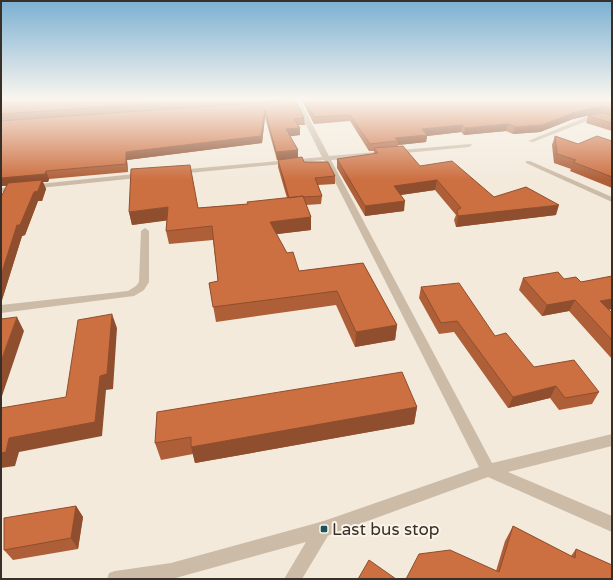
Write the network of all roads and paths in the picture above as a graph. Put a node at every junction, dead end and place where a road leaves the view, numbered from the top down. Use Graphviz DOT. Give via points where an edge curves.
graph roads {
  1 [pos="309,126"];
  2 [pos="570,126"];
  3 [pos="531,141"];
  4 [pos="469,145"];
  5 [pos="326,158"];
  6 [pos="528,162"];
  7 [pos="170,173"];
  8 [pos="154,174"];
  9 [pos="1,190"];
  10 [pos="612,200"];
  11 [pos="145,231"];
  12 [pos="1,310"];
  13 [pos="612,440"];
  14 [pos="488,470"];
  15 [pos="612,524"];
  16 [pos="324,529"];
  17 [pos="114,579"];
  18 [pos="292,579"];
  1 -- 5 [label="street"];
  2 -- 3 [label="street"];
  4 -- 5 [label="street"];
  5 -- 7 [label="street"];
  5 -- 14 [label="street"];
  6 -- 10 [label="street"];
  8 -- 9 [label="street"];
  11 -- 12 [label="street" via="144,282 130,294"];
  13 -- 14 [label="street"];
  14 -- 15 [label="street"];
  14 -- 16 [label="street"];
  16 -- 17 [label="street" via="171,571"];
  16 -- 18 [label="street"];
}
